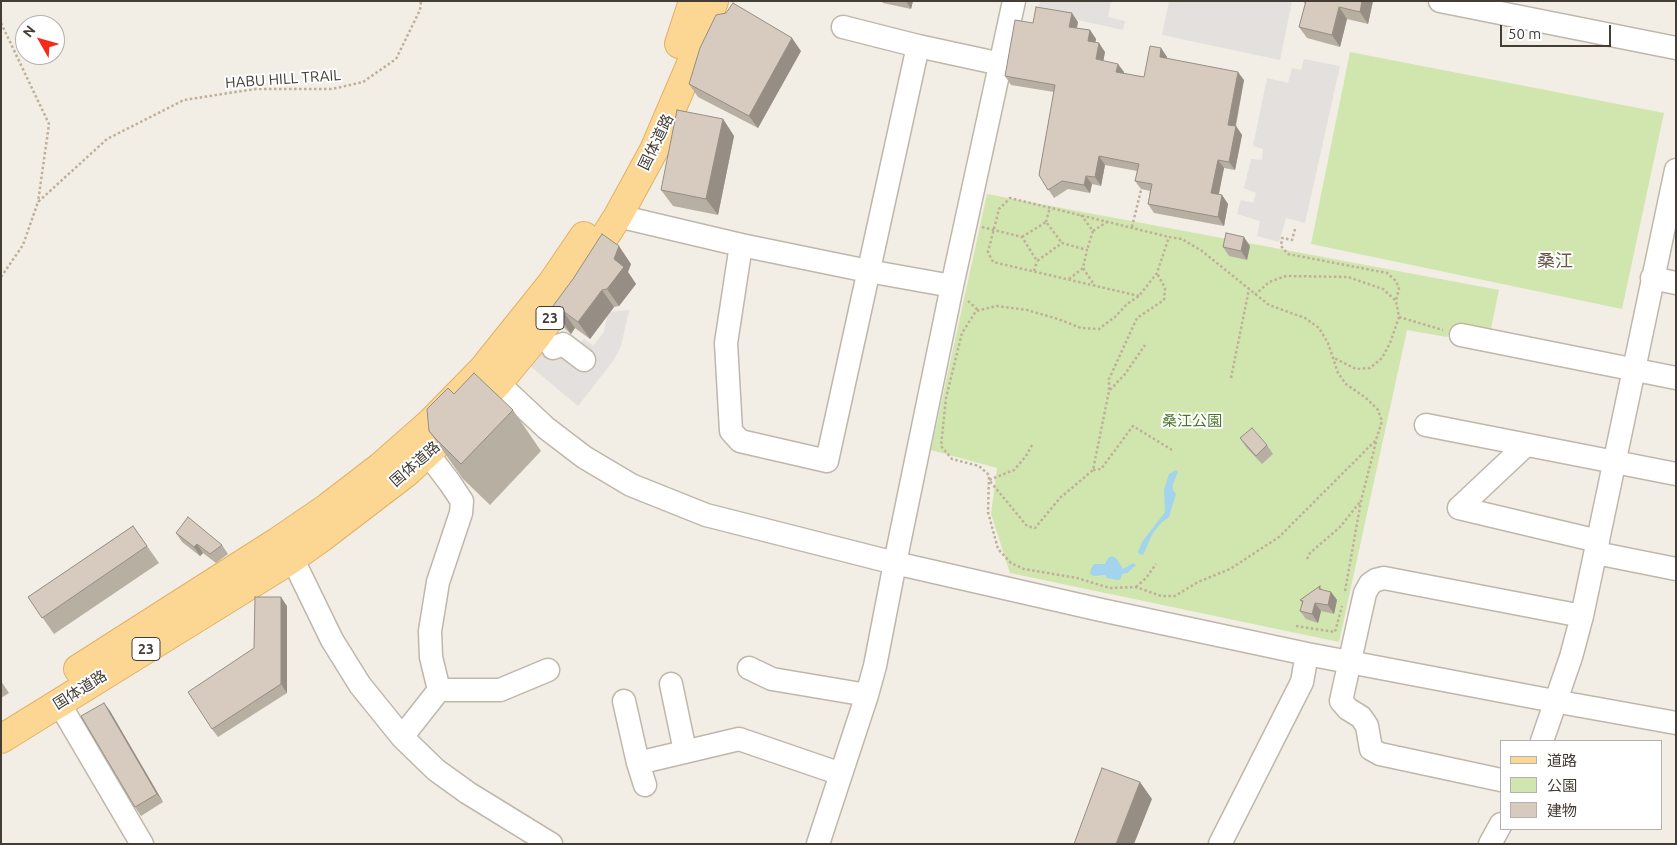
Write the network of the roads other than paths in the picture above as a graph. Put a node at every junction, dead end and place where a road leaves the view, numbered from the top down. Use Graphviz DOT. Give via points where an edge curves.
graph roads {
  1 [pos="693,1"];
  2 [pos="714,1"];
  3 [pos="1014,1"];
  4 [pos="1442,1"];
  5 [pos="843,27"];
  6 [pos="918,46"];
  7 [pos="1676,48"];
  8 [pos="1001,64"];
  9 [pos="1675,180"];
  10 [pos="618,216"];
  11 [pos="741,245"];
  12 [pos="868,271"];
  13 [pos="1652,278"];
  14 [pos="1676,283"];
  15 [pos="960,293"];
  16 [pos="1461,335"];
  17 [pos="553,348"];
  18 [pos="584,360"];
  19 [pos="1633,370"];
  20 [pos="1676,378"];
  21 [pos="498,383"];
  22 [pos="1426,425"];
  23 [pos="1526,444"];
  24 [pos="428,454"];
  25 [pos="1615,462"];
  26 [pos="1676,474"];
  27 [pos="1597,547"];
  28 [pos="284,551"];
  29 [pos="895,563"];
  30 [pos="1676,569"];
  31 [pos="1582,616"];
  32 [pos="1307,654"];
  33 [pos="1349,661"];
  34 [pos="749,668"];
  35 [pos="548,670"];
  36 [pos="671,684"];
  37 [pos="439,690"];
  38 [pos="867,695"];
  39 [pos="624,702"];
  40 [pos="1554,702"];
  41 [pos="59,704"];
  42 [pos="1,718"];
  43 [pos="1676,723"];
  44 [pos="402,737"];
  45 [pos="1,739"];
  46 [pos="1542,740"];
  47 [pos="685,751"];
  48 [pos="638,763"];
  49 [pos="841,774"];
  50 [pos="1500,780"];
  51 [pos="645,785"];
  52 [pos="1500,826"];
  53 [pos="142,844"];
  54 [pos="551,844"];
  55 [pos="818,844"];
  56 [pos="1220,844"];
  57 [pos="1490,844"];
  1 -- 28 [label="main road, 国体道路 / 23" via="675,57 639,141 601,212 552,283 483,369 430,423 380,467 328,506"];
  2 -- 10 [label="main road, 国体道路 / 23" via="662,133"];
  3 -- 8 [label="street"];
  4 -- 7 [label="street"];
  5 -- 6 [label="street"];
  6 -- 8 [label="street"];
  6 -- 12 [label="street"];
  8 -- 15 [label="street"];
  9 -- 13 [label="street"];
  10 -- 11 [label="street"];
  10 -- 21 [label="main road, 国体道路 / 23" via="572,288"];
  11 -- 12 [label="street"];
  11 -- 12 [label="street" via="726,343 731,431 740,441 828,461"];
  12 -- 15 [label="street"];
  13 -- 14 [label="street"];
  13 -- 19 [label="street"];
  15 -- 29 [label="street"];
  16 -- 19 [label="street"];
  17 -- 18 [label="street" via="563,344"];
  19 -- 20 [label="street"];
  19 -- 25 [label="street"];
  21 -- 24 [label="main road, 国体道路 / 23"];
  21 -- 29 [label="street" via="565,443 631,485 706,515"];
  22 -- 23 [label="street"];
  23 -- 25 [label="street"];
  23 -- 27 [label="street" via="1459,508"];
  24 -- 28 [label="main road, 国体道路 / 23" via="375,498"];
  24 -- 37 [label="street" via="462,501 462,513 438,582 430,631 431,657"];
  25 -- 26 [label="street"];
  25 -- 27 [label="street"];
  27 -- 30 [label="street"];
  27 -- 31 [label="street"];
  28 -- 41 [label="main road, 国体道路 / 23"];
  28 -- 42 [label="main road, 国体道路 / 23"];
  28 -- 44 [label="street" via="360,686"];
  29 -- 32 [label="street"];
  29 -- 38 [label="street"];
  31 -- 33 [label="street" via="1384,578 1370,584 1365,593"];
  31 -- 40 [label="street"];
  32 -- 33 [label="street"];
  32 -- 56 [label="street" via="1302,682"];
  33 -- 40 [label="street"];
  33 -- 50 [label="street" via="1341,701 1367,726 1371,749 1380,754"];
  34 -- 38 [label="street" via="772,679"];
  35 -- 37 [label="street" via="500,690"];
  36 -- 47 [label="street"];
  37 -- 44 [label="street"];
  38 -- 49 [label="street"];
  39 -- 48 [label="street"];
  40 -- 43 [label="street"];
  40 -- 46 [label="street"];
  41 -- 45 [label="main road, 国体道路 / 23"];
  41 -- 53 [label="street"];
  44 -- 54 [label="street" via="436,770 468,793"];
  47 -- 48 [label="street"];
  47 -- 49 [label="street" via="739,739"];
  48 -- 51 [label="street"];
  49 -- 55 [label="street"];
  52 -- 57 [label="street"];
}
